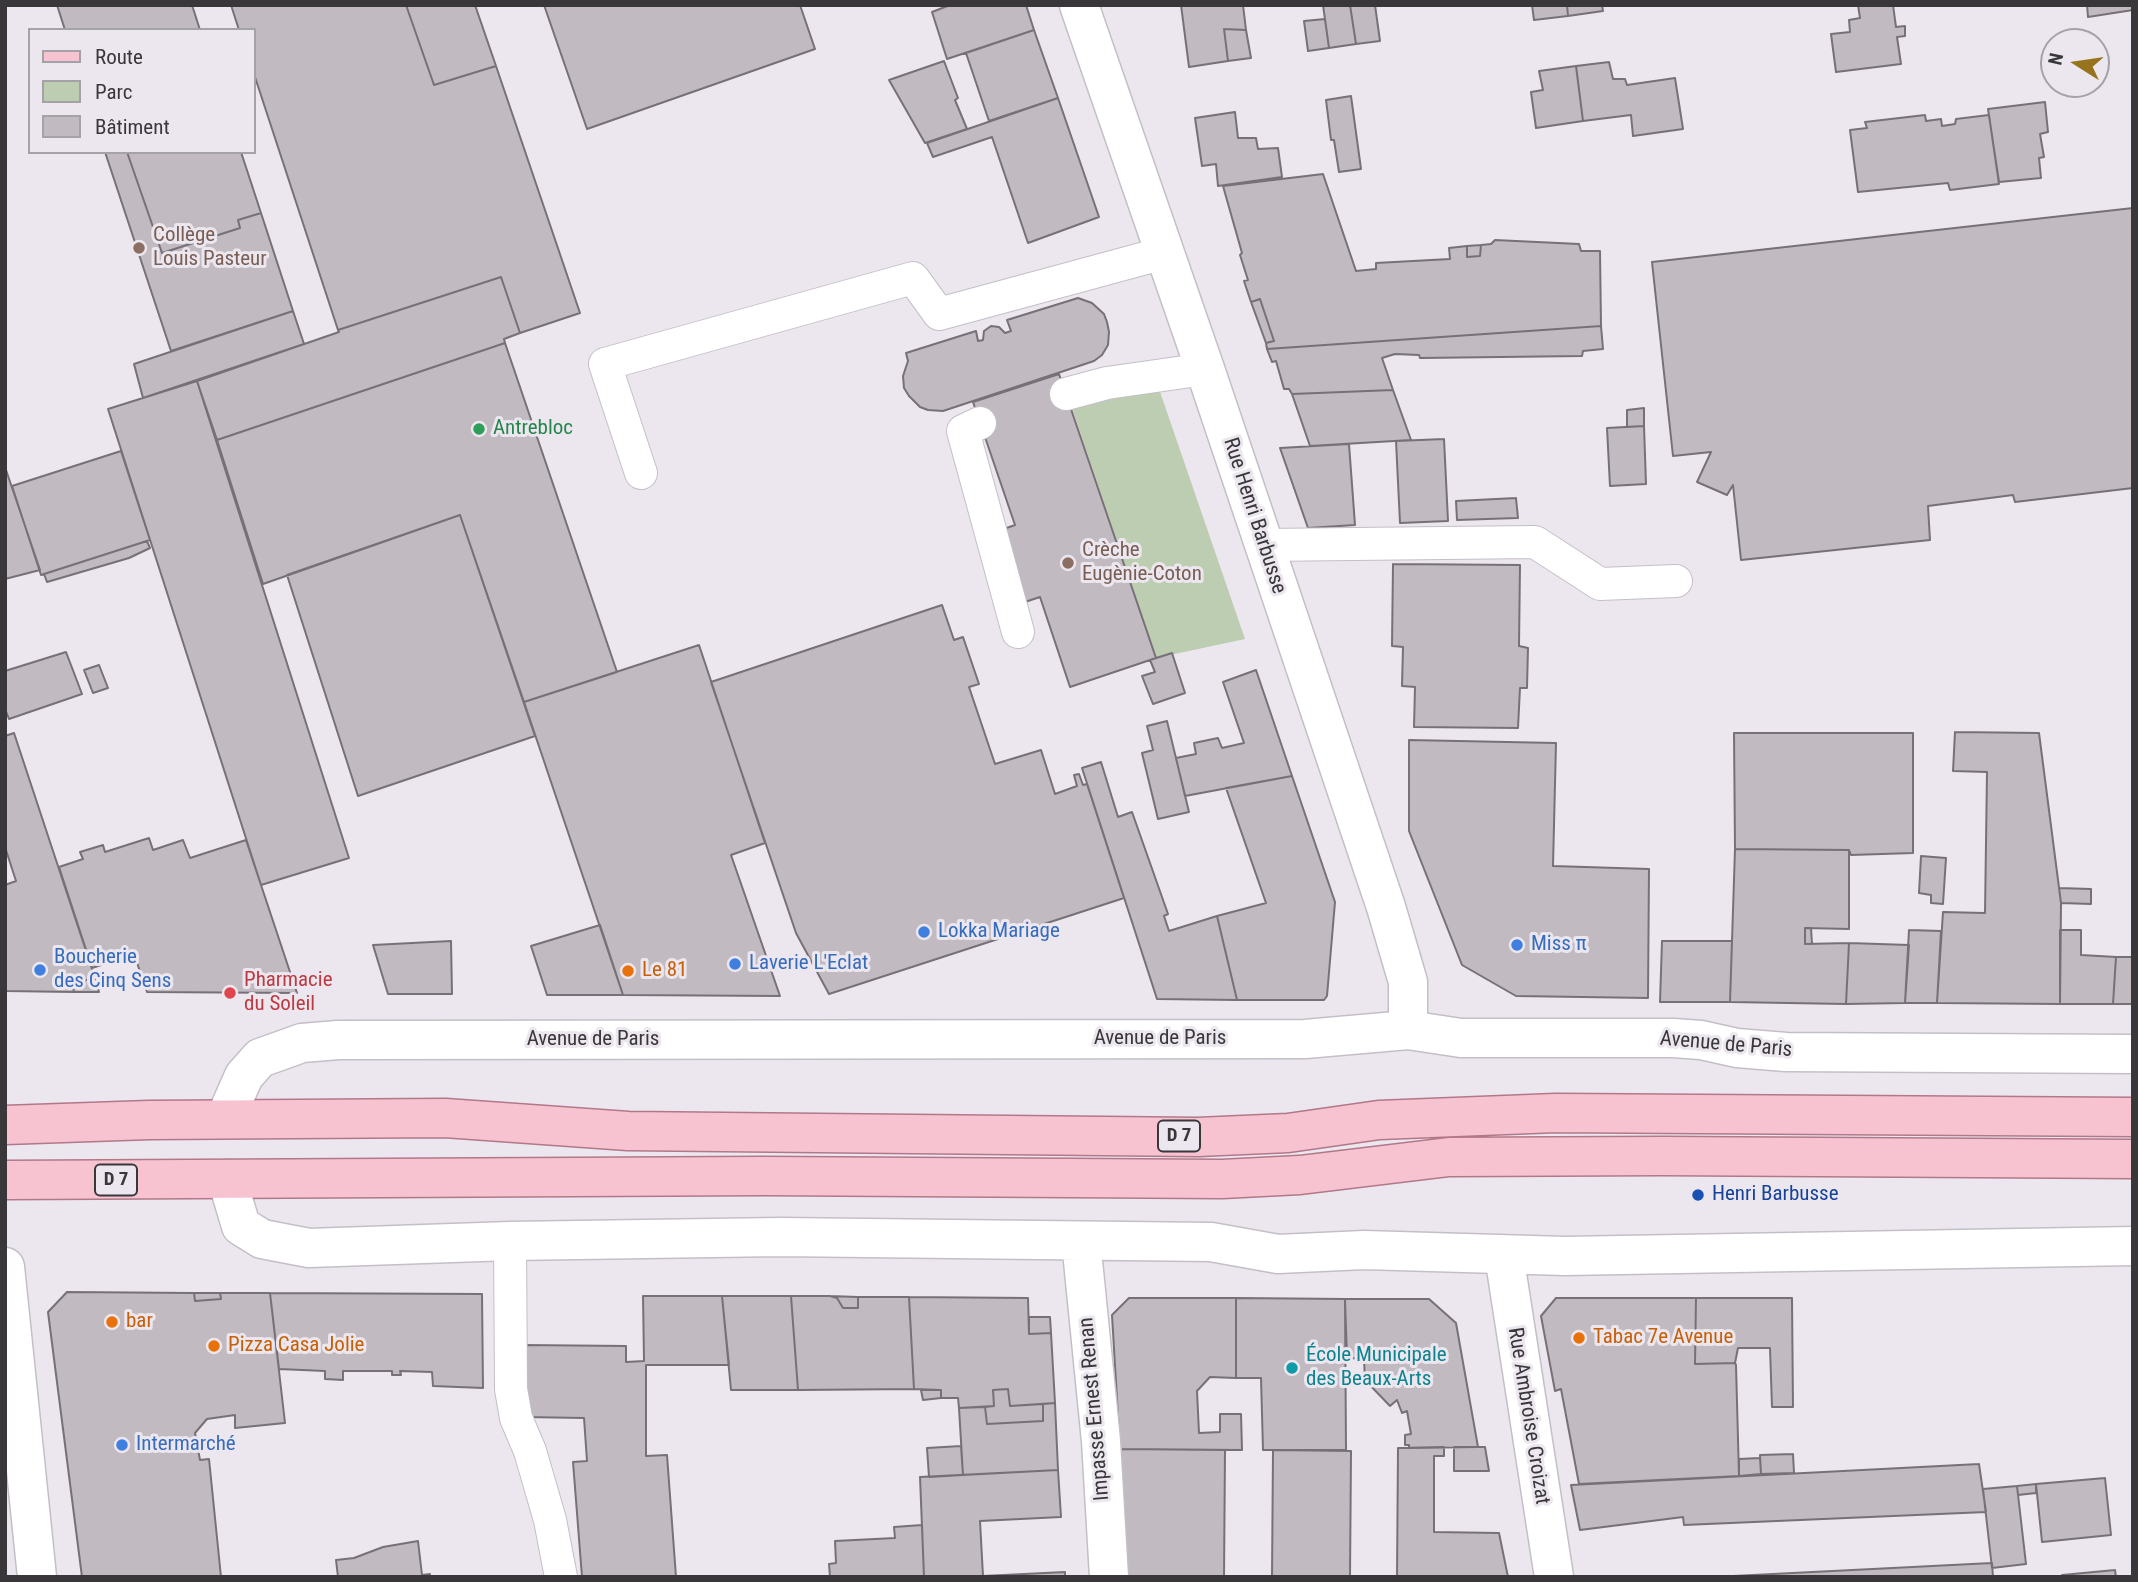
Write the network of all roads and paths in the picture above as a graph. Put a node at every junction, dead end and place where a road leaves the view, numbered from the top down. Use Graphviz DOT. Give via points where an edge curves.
graph roads {
  1 [pos="1079,5"];
  2 [pos="1164,253"];
  3 [pos="1205,369"];
  4 [pos="1066,394"];
  5 [pos="980,423"];
  6 [pos="641,473"];
  7 [pos="1263,545"];
  8 [pos="1676,581"];
  9 [pos="1018,632"];
  10 [pos="1408,1030"];
  11 [pos="2133,1054"];
  12 [pos="2133,1117"];
  13 [pos="225,1119"];
  14 [pos="5,1125"];
  15 [pos="2133,1159"];
  16 [pos="227,1179"];
  17 [pos="5,1180"];
  18 [pos="510,1241"];
  19 [pos="1081,1241"];
  20 [pos="2133,1246"];
  21 [pos="1504,1255"];
  22 [pos="5,1267"];
  23 [pos="37,1577"];
  24 [pos="561,1577"];
  25 [pos="1109,1577"];
  26 [pos="1553,1577"];
  1 -- 2 [label="main road, Rue Henri Barbusse"];
  2 -- 3 [label="main road, Rue Henri Barbusse"];
  2 -- 6 [label="lane" via="939,314 913,278 605,364"];
  3 -- 4 [label="lane" via="1107,383"];
  3 -- 7 [label="main road, Rue Henri Barbusse"];
  5 -- 9 [label="lane" via="963,431"];
  7 -- 8 [label="lane" via="1535,542 1600,584"];
  7 -- 10 [label="main road, Rue Henri Barbusse" via="1386,907 1408,982"];
  10 -- 11 [label="main road, Avenue de Paris" via="1461,1038 1672,1038 1786,1052"];
  10 -- 13 [label="main road, Avenue de Paris" via="1305,1039 302,1042 260,1058 244,1076"];
  12 -- 13 [label="main road, D 7" via="1556,1113 1379,1120 1288,1133 1198,1137 628,1130 445,1118"];
  13 -- 14 [label="main road, D 7"];
  13 -- 16 [label="main road"];
  15 -- 16 [label="main road, D 7" via="1449,1157 1300,1175 1222,1179"];
  16 -- 17 [label="main road, D 7"];
  16 -- 18 [label="main road" via="241,1226 262,1239 309,1248"];
  18 -- 19 [label="main road" via="780,1237"];
  18 -- 24 [label="lane" via="511,1389 550,1520"];
  19 -- 21 [label="main road" via="1211,1242 1278,1254 1364,1250"];
  19 -- 25 [label="main road, Impasse Ernest Renan"];
  20 -- 21 [label="main road"];
  21 -- 26 [label="main road, Rue Ambroise Croizat"];
  22 -- 23 [label="main road"];
}
